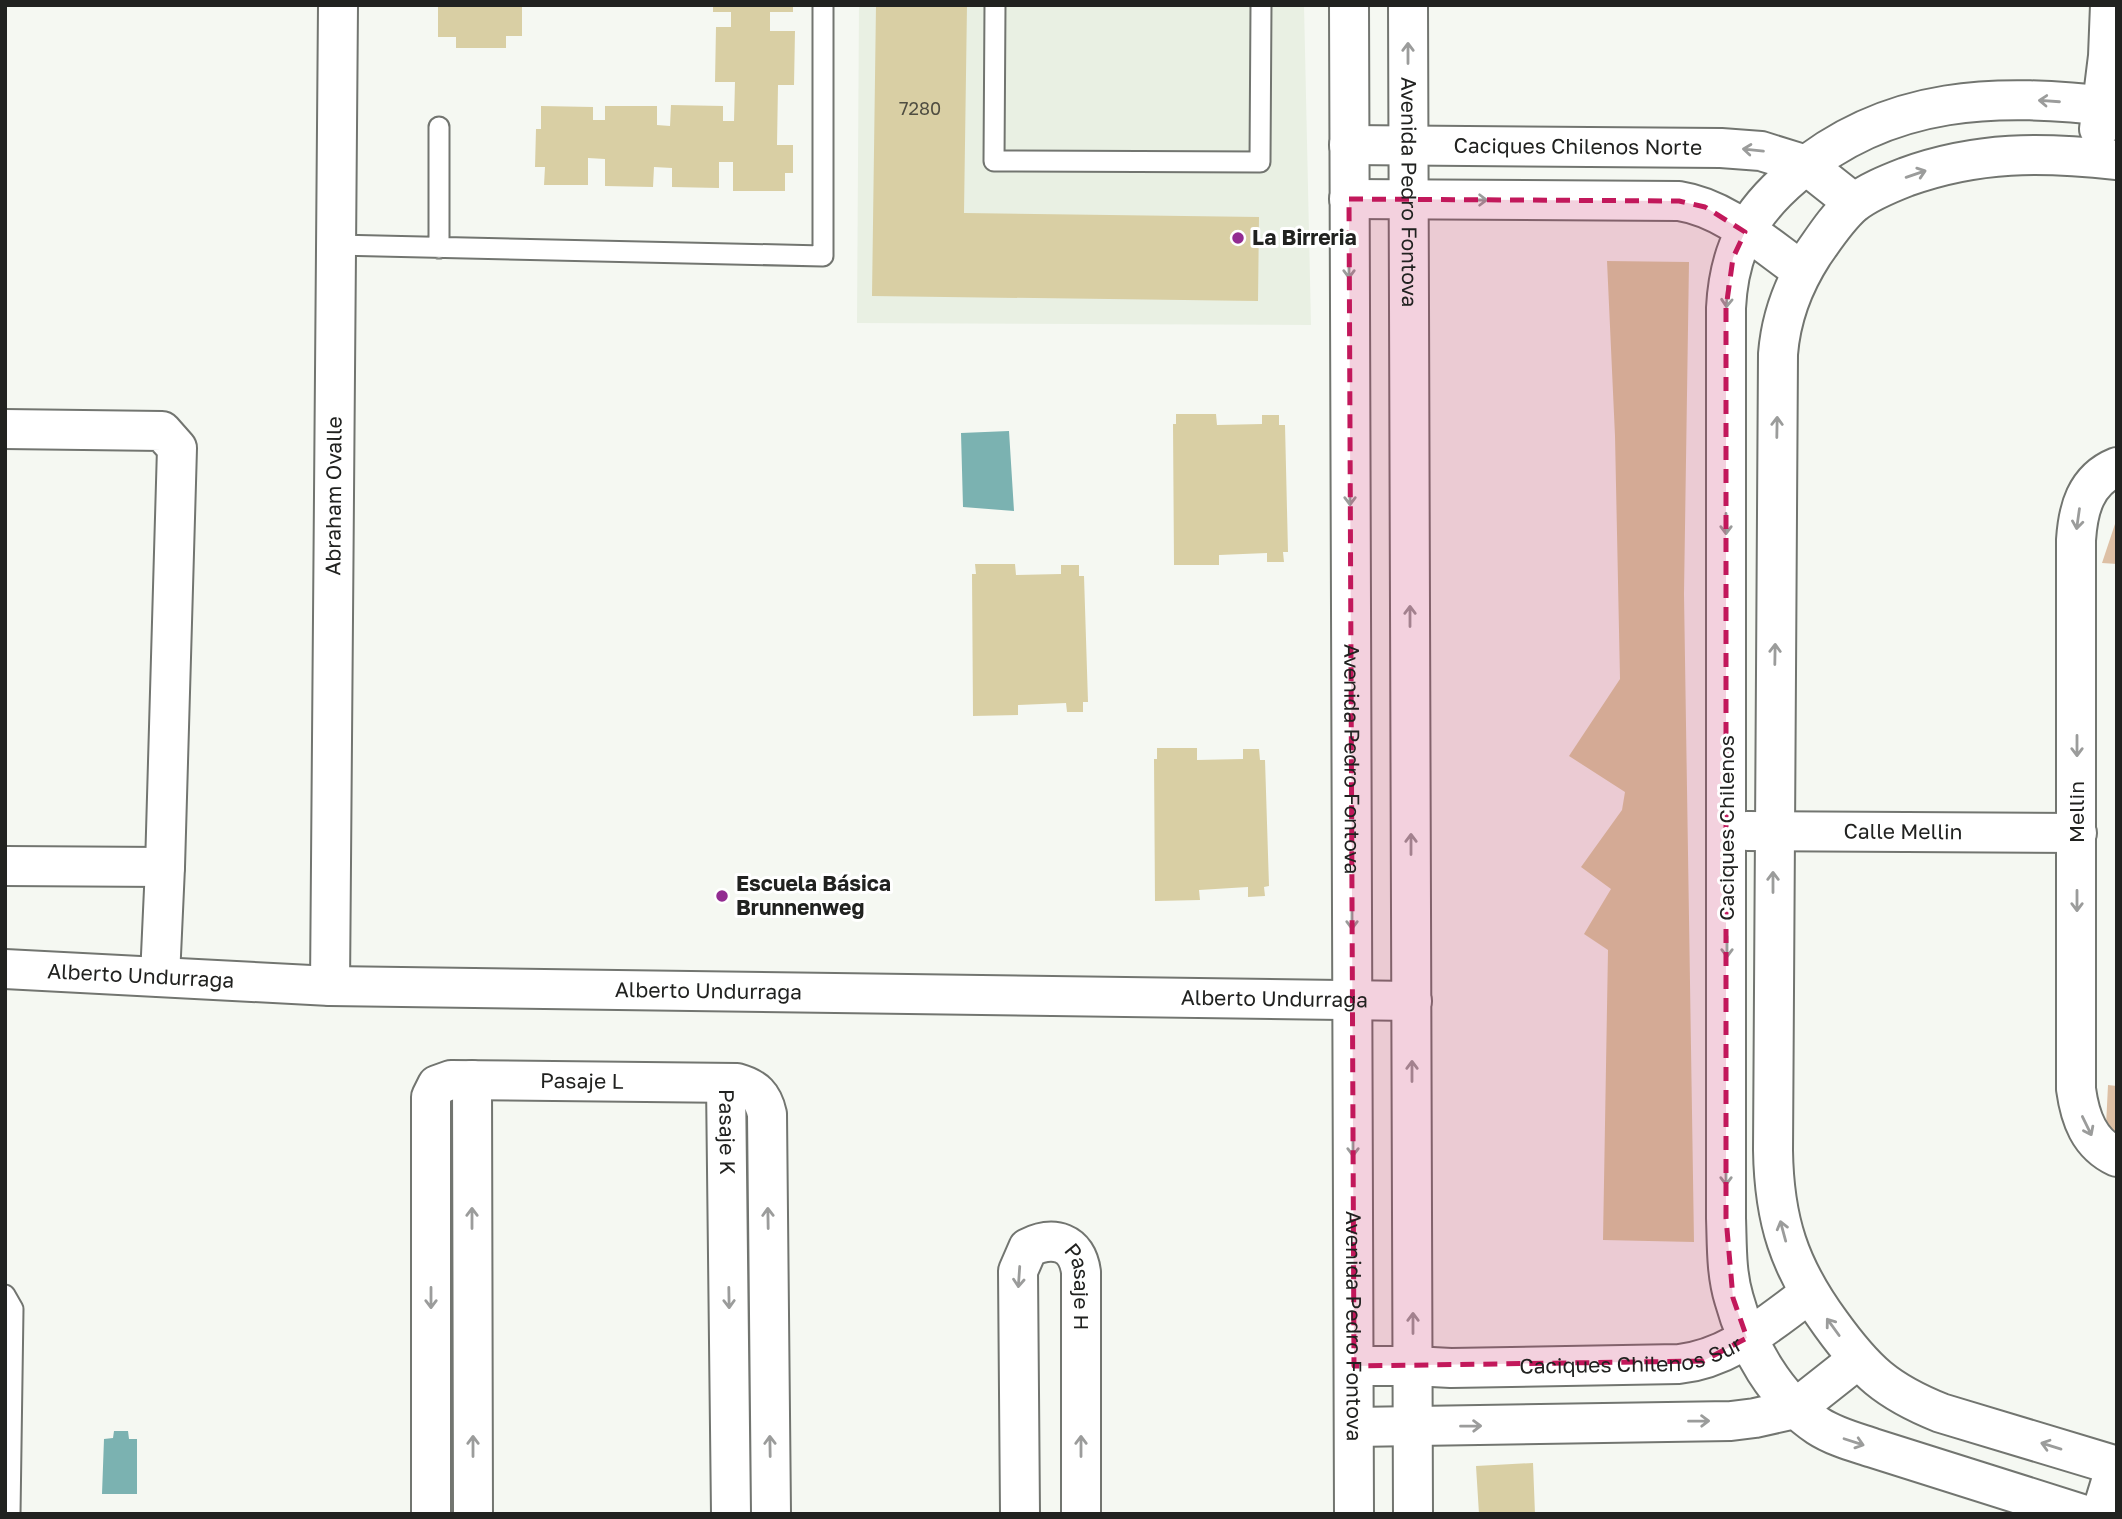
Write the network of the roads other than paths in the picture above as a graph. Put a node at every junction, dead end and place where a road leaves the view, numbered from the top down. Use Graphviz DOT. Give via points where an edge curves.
graph roads {
  1 [pos="338,5"];
  2 [pos="823,5"];
  3 [pos="995,5"];
  4 [pos="1261,5"];
  5 [pos="1349,5"];
  6 [pos="1408,5"];
  7 [pos="2110,5"];
  8 [pos="2110,106"];
  9 [pos="439,127"];
  10 [pos="1349,145"];
  11 [pos="1409,146"];
  12 [pos="2106,159"];
  13 [pos="1806,165"];
  14 [pos="1349,199"];
  15 [pos="1409,200"];
  16 [pos="1854,203"];
  17 [pos="1745,232"];
  18 [pos="336,245"];
  19 [pos="439,248"];
  20 [pos="1802,271"];
  21 [pos="5,429"];
  22 [pos="2117,467"];
  23 [pos="1727,831"];
  24 [pos="1773,831"];
  25 [pos="2077,833"];
  26 [pos="5,866"];
  27 [pos="165,867"];
  28 [pos="5,969"];
  29 [pos="160,977"];
  30 [pos="330,986"];
  31 [pos="1352,1000"];
  32 [pos="1412,1001"];
  33 [pos="454,1082"];
  34 [pos="726,1083"];
  35 [pos="2117,1157"];
  36 [pos="1809,1294"];
  37 [pos="5,1295"];
  38 [pos="1748,1338"];
  39 [pos="1857,1360"];
  40 [pos="1354,1366"];
  41 [pos="1413,1366"];
  42 [pos="1795,1409"];
  43 [pos="1354,1427"];
  44 [pos="1413,1427"];
  45 [pos="2116,1465"];
  46 [pos="10,1514"];
  47 [pos="431,1514"];
  48 [pos="473,1514"];
  49 [pos="732,1514"];
  50 [pos="771,1514"];
  51 [pos="1020,1514"];
  52 [pos="1081,1514"];
  53 [pos="1354,1514"];
  54 [pos="1413,1514"];
  55 [pos="2082,1514"];
  56 [pos="2101,1514"];
  1 -- 18 [label="street, Abraham Ovalle"];
  2 -- 19 [label="lane" via="823,256"];
  3 -- 4 [label="lane" via="994,161 1260,162"];
  5 -- 10 [label="street, Avenida Pedro Fontova"];
  11 -- 6 [label="street, Avenida Pedro Fontova, one-way"];
  7 -- 8 [label="street"];
  8 -- 12 [label="street"];
  8 -- 13 [label="street, one-way" via="1988,100 1920,109 1867,128"];
  9 -- 19 [label="lane"];
  10 -- 11 [label="street, Caciques Chilenos Norte"];
  10 -- 14 [label="street, Avenida Pedro Fontova"];
  13 -- 11 [label="street, Caciques Chilenos Norte, one-way" via="1761,151 1721,148"];
  11 -- 15 [label="street, Avenida Pedro Fontova"];
  16 -- 12 [label="street, one-way" via="1909,176 1982,157 2019,153"];
  13 -- 16 [label="street, Caciques Chilenos Norte"];
  13 -- 17 [label="street" via="1764,202"];
  14 -- 15 [label="street"];
  14 -- 31 [label="street, Avenida Pedro Fontova, one-way"];
  15 -- 17 [label="street, one-way" via="1679,201 1705,207"];
  32 -- 15 [label="street, Avenida Pedro Fontova, one-way"];
  16 -- 20 [label="street"];
  17 -- 20 [label="street"];
  17 -- 23 [label="street, Caciques Chilenos, one-way" via="1733,258 1726,308"];
  18 -- 19 [label="lane"];
  18 -- 30 [label="street, Abraham Ovalle"];
  24 -- 20 [label="street, one-way" via="1778,354 1783,316"];
  21 -- 27 [label="street" via="162,431 177,448"];
  22 -- 25 [label="street, Mellin, one-way" via="2088,491 2077,521"];
  23 -- 24 [label="street, Calle Mellin"];
  23 -- 38 [label="street, Caciques Chilenos, one-way" via="1727,1263 1733,1298"];
  24 -- 25 [label="street, Calle Mellin"];
  36 -- 24 [label="street, one-way" via="1787,1245 1773,1182"];
  25 -- 35 [label="street, Mellin, one-way" via="2076,1089 2090,1135"];
  26 -- 27 [label="street"];
  27 -- 29 [label="street"];
  28 -- 29 [label="street, Alberto Undurraga"];
  29 -- 30 [label="street, Alberto Undurraga"];
  30 -- 31 [label="street, Alberto Undurraga"];
  31 -- 32 [label="street, Alberto Undurraga"];
  31 -- 40 [label="street, Avenida Pedro Fontova, one-way"];
  41 -- 32 [label="street, Avenida Pedro Fontova, one-way"];
  33 -- 34 [label="street, Pasaje L"];
  33 -- 47 [label="street, one-way" via="431,1097"];
  48 -- 33 [label="street, one-way"];
  34 -- 49 [label="street, Pasaje K, one-way"];
  50 -- 34 [label="street, Pasaje K, one-way" via="767,1114 764,1102 749,1086"];
  36 -- 38 [label="street, Caciques Chilenos Sur"];
  39 -- 36 [label="street, one-way"];
  37 -- 46 [label="lane" via="13,1309"];
  38 -- 41 [label="street, Caciques Chilenos Sur" via="1703,1361 1679,1364"];
  38 -- 42 [label="street, Caciques Chilenos"];
  39 -- 42 [label="street"];
  45 -- 39 [label="street, one-way" via="1917,1404"];
  40 -- 41 [label="street, Caciques Chilenos Sur"];
  40 -- 43 [label="street, Avenida Pedro Fontova"];
  41 -- 44 [label="street, Avenida Pedro Fontova"];
  44 -- 42 [label="street, one-way" via="1731,1420"];
  42 -- 55 [label="street, one-way" via="1839,1437"];
  43 -- 44 [label="street"];
  43 -- 53 [label="street, Avenida Pedro Fontova"];
  44 -- 54 [label="street, Avenida Pedro Fontova"];
  45 -- 56 [label="street"];
  52 -- 51 [label="street, Pasaje H, one-way" via="1081,1272 1076,1252 1053,1242 1028,1248 1018,1270"];
}
